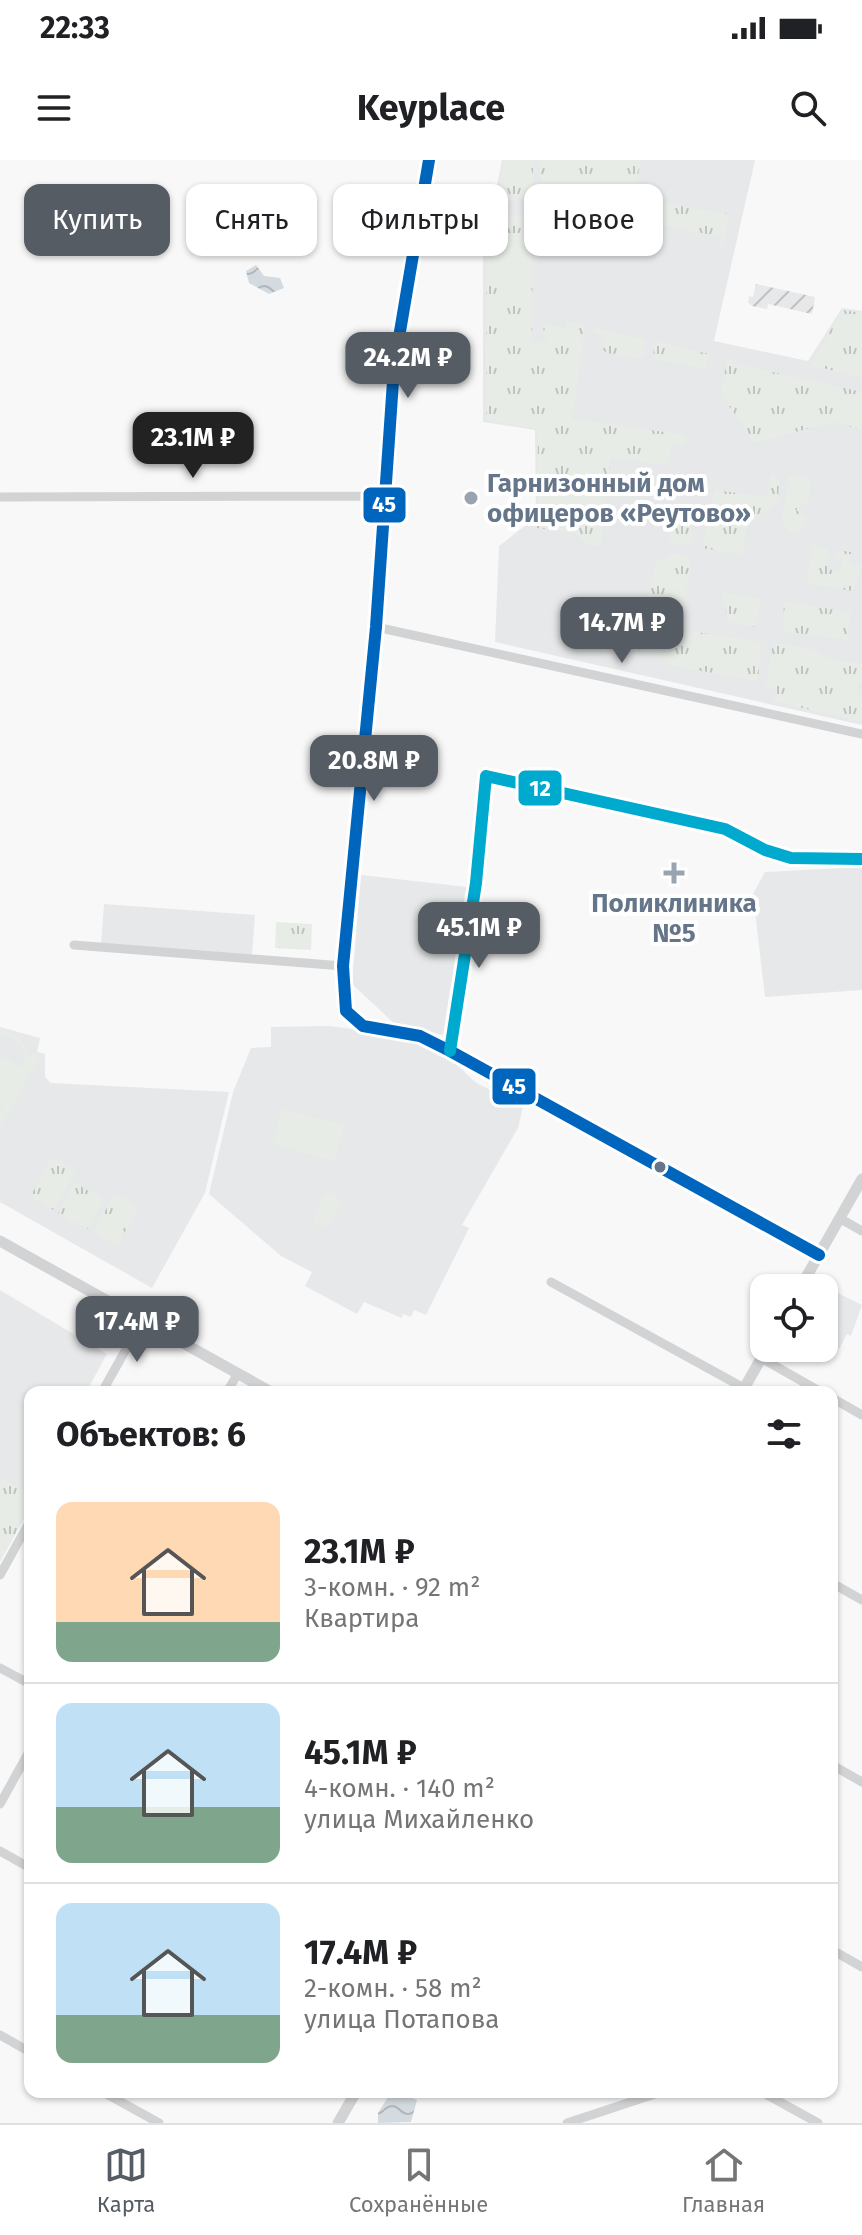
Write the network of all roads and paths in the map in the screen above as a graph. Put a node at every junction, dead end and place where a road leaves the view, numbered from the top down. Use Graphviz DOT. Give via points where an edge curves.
graph roads {
  1 [pos="429,160"];
  2 [pos="385,496"];
  3 [pos="0,497"];
  4 [pos="376,627"];
  5 [pos="862,734"];
  6 [pos="862,859"];
  7 [pos="74,945"];
  8 [pos="343,966"];
  9 [pos="450,1051"];
  10 [pos="862,1179"];
  11 [pos="839,1218"];
  12 [pos="862,1231"];
  13 [pos="0,1241"];
  14 [pos="819,1255"];
  15 [pos="808,1274"];
  16 [pos="551,1282"];
  17 [pos="143,1319"];
  18 [pos="759,1362"];
  19 [pos="777,1362"];
  20 [pos="238,1373"];
  21 [pos="105,1386"];
  22 [pos="230,1386"];
  23 [pos="261,1386"];
  24 [pos="736,1386"];
  25 [pos="745,1386"];
  26 [pos="812,1386"];
  27 [pos="838,1401"];
  28 [pos="862,1415"];
  29 [pos="24,1532"];
  30 [pos="0,1575"];
  31 [pos="838,1586"];
  32 [pos="862,1600"];
  33 [pos="0,1668"];
  34 [pos="24,1681"];
  35 [pos="24,1761"];
  36 [pos="838,1768"];
  37 [pos="862,1782"];
  38 [pos="0,1804"];
  39 [pos="0,1851"];
  40 [pos="24,1865"];
  41 [pos="838,1953"];
  42 [pos="862,1967"];
  43 [pos="0,2035"];
  44 [pos="24,2049"];
  45 [pos="114,2098"];
  46 [pos="353,2098"];
  47 [pos="643,2098"];
  48 [pos="773,2098"];
  49 [pos="159,2123"];
  50 [pos="338,2123"];
  51 [pos="567,2123"];
  52 [pos="818,2123"];
  1 -- 2 [label="street" via="394,367"];
  2 -- 3 [label="street"];
  2 -- 4 [label="street"];
  4 -- 5 [label="street"];
  4 -- 8 [label="street"];
  6 -- 9 [label="street" via="791,858 725,829 486,776"];
  7 -- 8 [label="street"];
  8 -- 9 [label="street" via="344,1000 352,1020 420,1036"];
  9 -- 14 [label="street"];
  10 -- 11 [label="street"];
  11 -- 12 [label="street"];
  11 -- 14 [label="street"];
  13 -- 17 [label="street"];
  14 -- 15 [label="street"];
  16 -- 24 [label="street"];
  17 -- 20 [label="street"];
  17 -- 21 [label="street"];
  18 -- 25 [label="street"];
  19 -- 26 [label="street"];
  20 -- 22 [label="street"];
  20 -- 23 [label="street"];
  27 -- 28 [label="street"];
  29 -- 30 [label="street"];
  31 -- 32 [label="street"];
  33 -- 34 [label="street"];
  35 -- 38 [label="street"];
  36 -- 37 [label="street"];
  39 -- 40 [label="street"];
  41 -- 42 [label="street"];
  43 -- 44 [label="street"];
  45 -- 49 [label="street"];
  46 -- 50 [label="street"];
  47 -- 51 [label="street"];
  48 -- 52 [label="street"];
}
